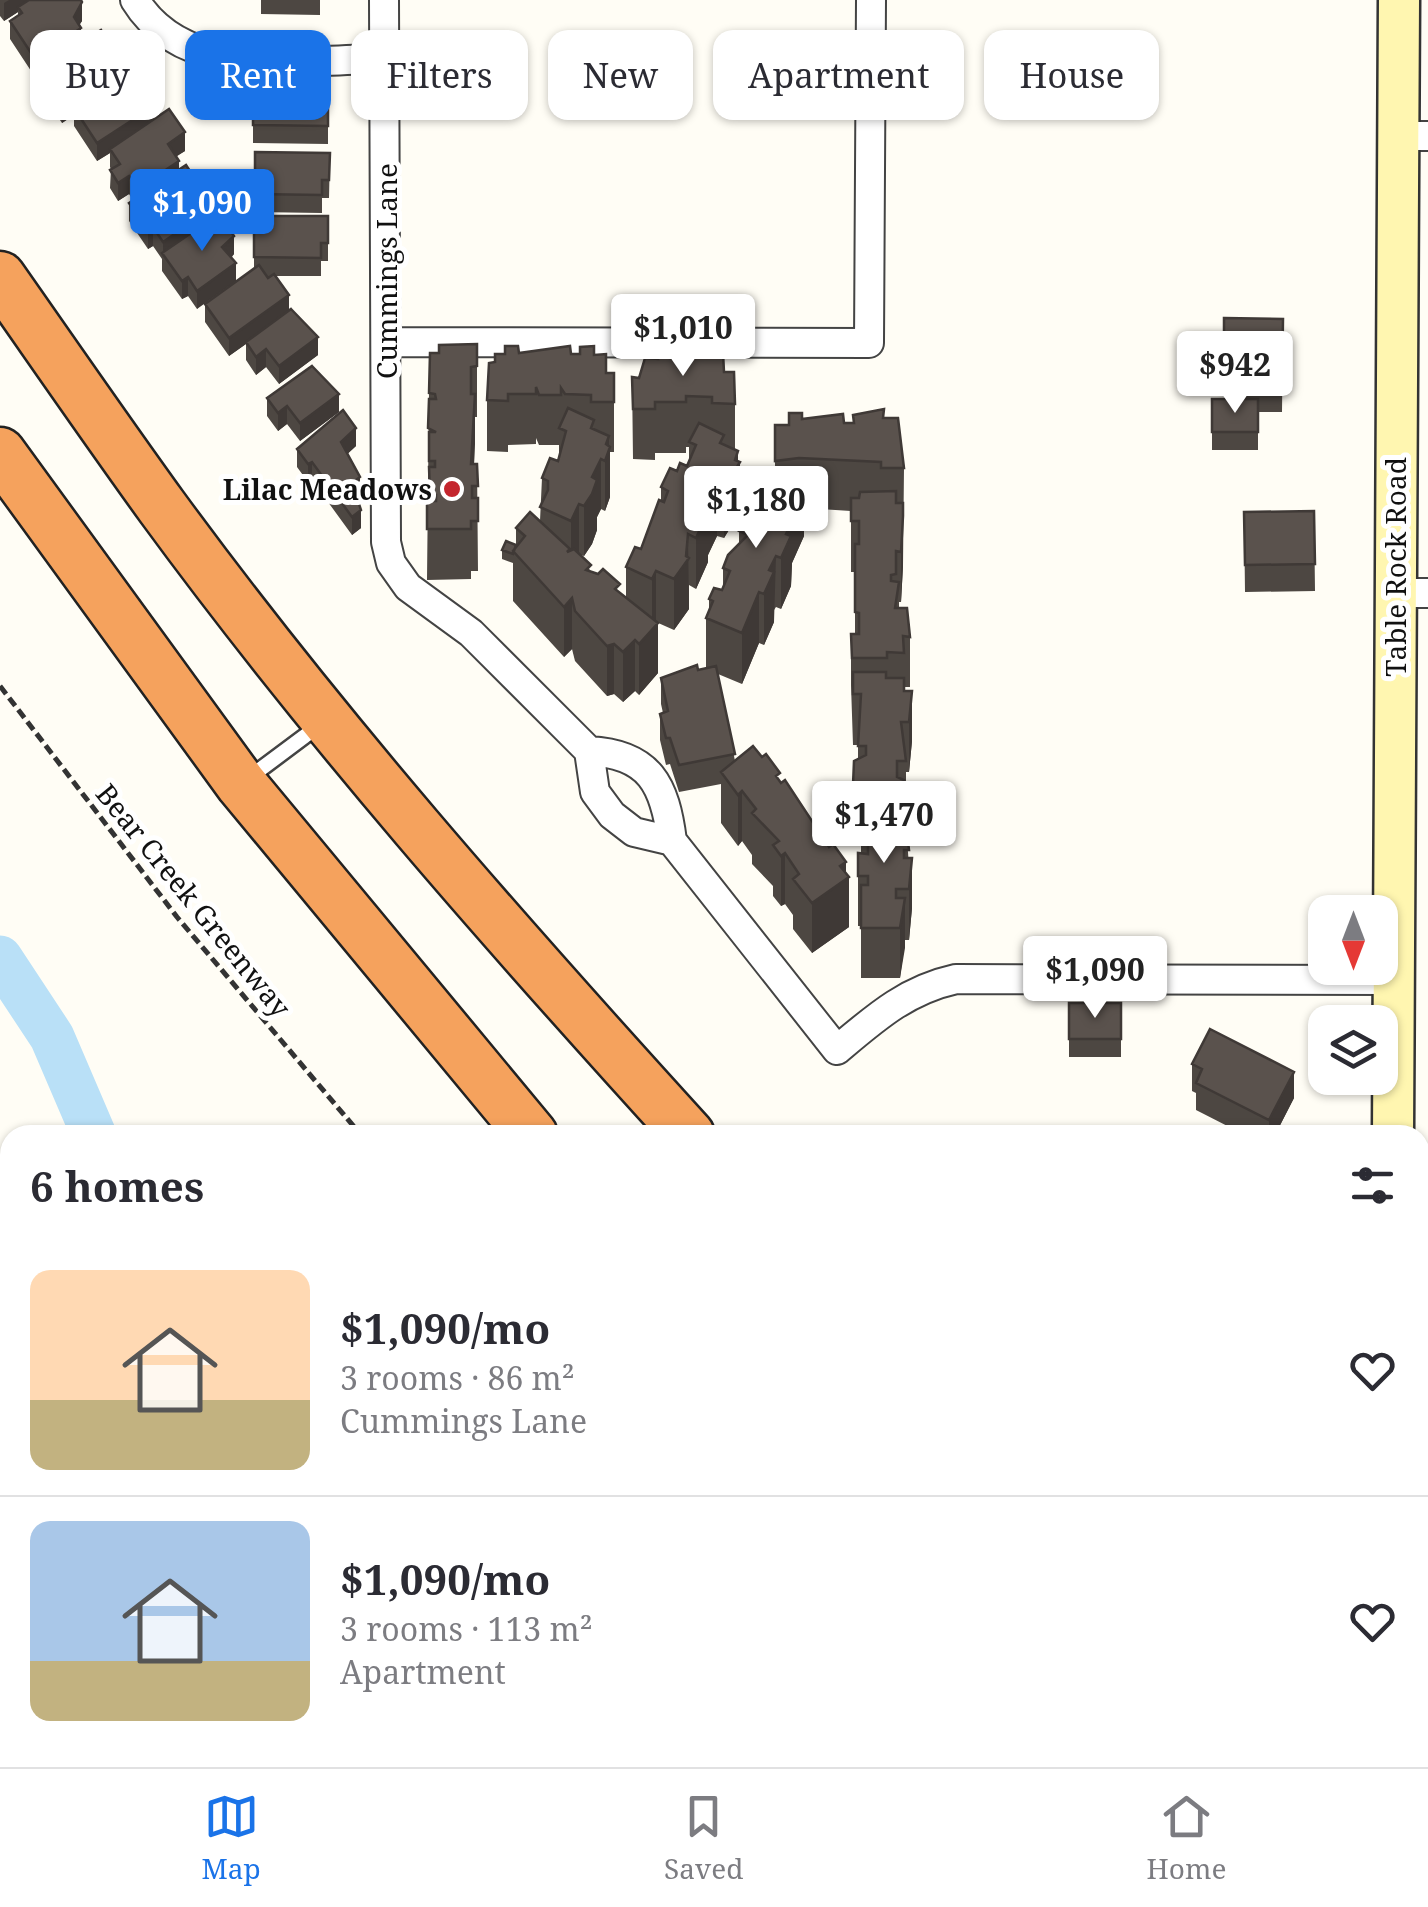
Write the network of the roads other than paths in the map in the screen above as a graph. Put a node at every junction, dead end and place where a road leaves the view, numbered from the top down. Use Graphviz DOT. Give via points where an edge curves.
graph roads {
  1 [pos="136,0"];
  2 [pos="384,0"];
  3 [pos="872,0"];
  4 [pos="1399,0"];
  5 [pos="384,30"];
  6 [pos="351,59"];
  7 [pos="384,120"];
  8 [pos="1414,136"];
  9 [pos="0,277"];
  10 [pos="386,342"];
  11 [pos="0,453"];
  12 [pos="1411,593"];
  13 [pos="329,718"];
  14 [pos="589,751"];
  15 [pos="242,784"];
  16 [pos="672,841"];
  17 [pos="1398,895"];
  18 [pos="1308,980"];
  19 [pos="1394,985"];
  20 [pos="524,1125"];
  21 [pos="679,1125"];
  22 [pos="1394,1125"];
  1 -- 6 [label="street" via="160,32 200,53"];
  2 -- 5 [label="street, Cummings Lane"];
  3 -- 10 [label="street" via="869,343"];
  4 -- 8 [label="main road, Table Rock Road"];
  7 -- 10 [label="street, Cummings Lane"];
  8 -- 12 [label="main road, Table Rock Road"];
  9 -- 13 [label="highway" via="163,508"];
  10 -- 14 [label="street, Cummings Lane" via="391,563 408,587 471,633"];
  11 -- 15 [label="highway"];
  12 -- 17 [label="main road, Table Rock Road"];
  13 -- 15 [label="lane"];
  13 -- 21 [label="highway"];
  14 -- 16 [label="street" via="596,792 612,815 634,832"];
  14 -- 16 [label="street" via="620,752 651,774 667,800"];
  15 -- 20 [label="highway"];
  16 -- 18 [label="street" via="837,1050 894,1002 956,979"];
  19 -- 22 [label="main road, Table Rock Road"];
}
